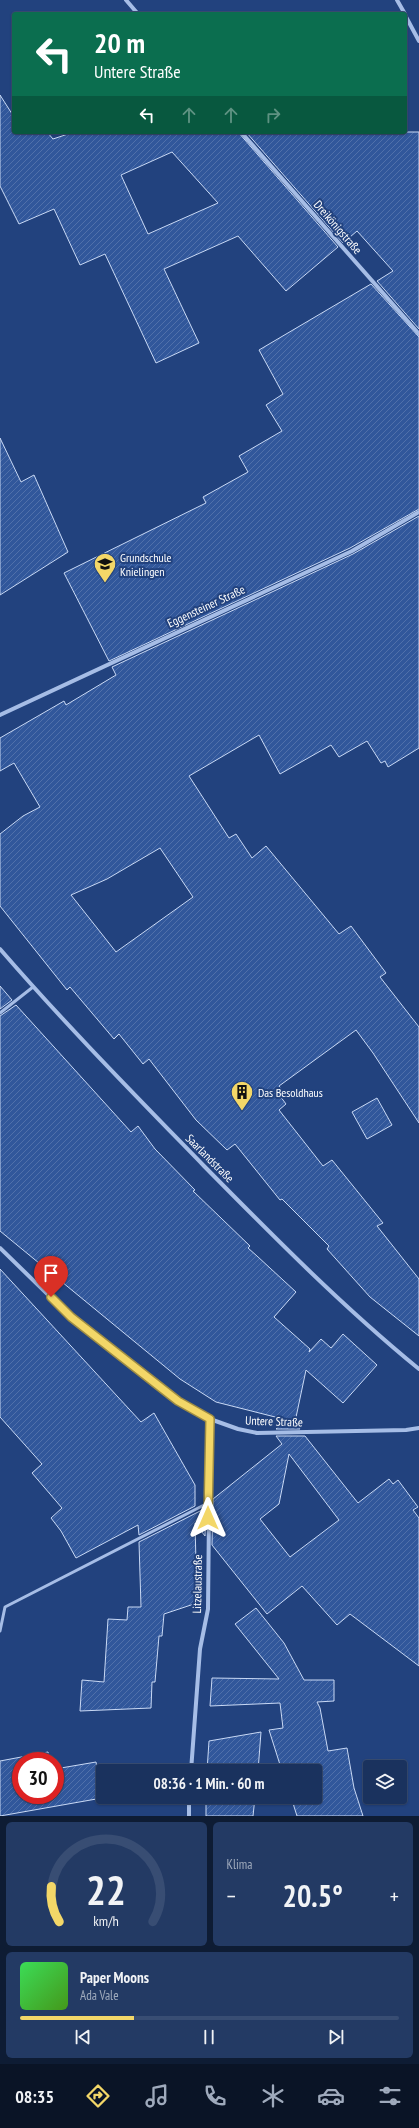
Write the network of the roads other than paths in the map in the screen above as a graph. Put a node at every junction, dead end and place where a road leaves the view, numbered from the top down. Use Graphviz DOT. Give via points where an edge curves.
graph roads {
  1 [pos="126,0"];
  2 [pos="397,0"];
  3 [pos="136,12"];
  4 [pos="404,12"];
  5 [pos="407,18"];
  6 [pos="419,41"];
  7 [pos="244,134"];
  8 [pos="419,334"];
  9 [pos="419,512"];
  10 [pos="0,715"];
  11 [pos="0,949"];
  12 [pos="33,987"];
  13 [pos="0,1013"];
  14 [pos="0,1248"];
  15 [pos="419,1369"];
  16 [pos="210,1419"];
  17 [pos="419,1428"];
  18 [pos="208,1503"];
  19 [pos="0,1631"];
  20 [pos="192,1764"];
  21 [pos="189,1804"];
  22 [pos="189,1816"];
  1 -- 3 [label="street"];
  2 -- 4 [label="street"];
  5 -- 6 [label="street"];
  7 -- 8 [label="street, Dreikönigstraße"];
  9 -- 10 [label="street, Eggensteiner Straße" via="352,551"];
  11 -- 12 [label="street, Saarlandstraße"];
  12 -- 13 [label="lane"];
  12 -- 15 [label="street, Saarlandstraße" via="269,1232"];
  14 -- 16 [label="street, Untere Straße" via="71,1317 178,1401"];
  16 -- 17 [label="street, Untere Straße" via="257,1433"];
  16 -- 18 [label="street, Litzelaustraße"];
  18 -- 19 [label="lane" via="6,1607"];
  18 -- 20 [label="street, Litzelaustraße" via="208,1609 200,1649"];
  21 -- 22 [label="street"];
}
